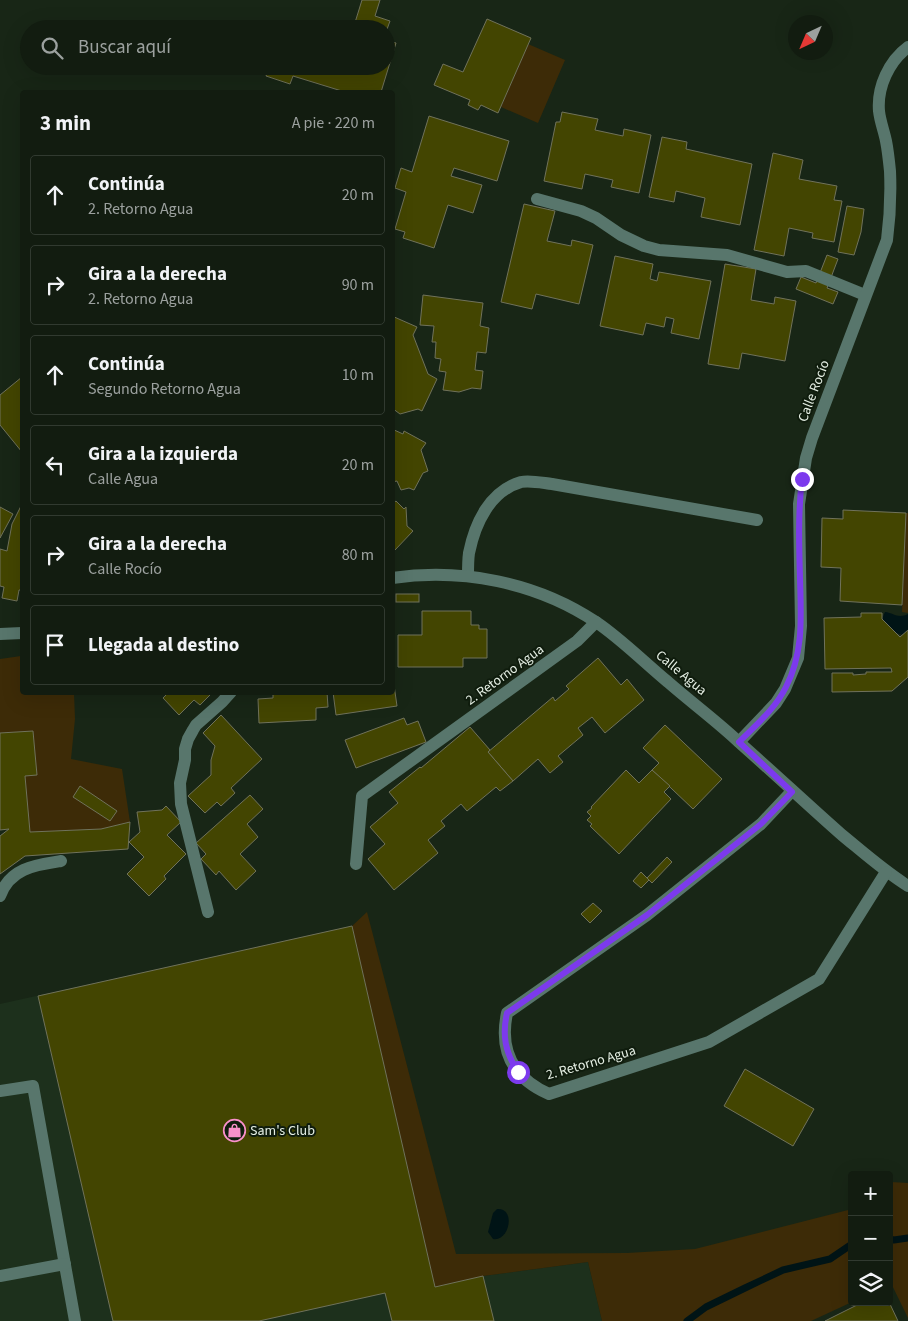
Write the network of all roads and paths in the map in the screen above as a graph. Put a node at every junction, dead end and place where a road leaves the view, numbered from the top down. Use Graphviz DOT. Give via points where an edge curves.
graph roads {
  1 [pos="908,47"];
  2 [pos="537,199"];
  3 [pos="865,295"];
  4 [pos="757,520"];
  5 [pos="468,576"];
  6 [pos="395,578"];
  7 [pos="596,622"];
  8 [pos="20,633"];
  9 [pos="0,634"];
  10 [pos="228,695"];
  11 [pos="739,742"];
  12 [pos="792,792"];
  13 [pos="61,861"];
  14 [pos="356,864"];
  15 [pos="886,872"];
  16 [pos="908,886"];
  17 [pos="0,896"];
  18 [pos="208,912"];
  19 [pos="0,1092"];
  20 [pos="64,1264"];
  21 [pos="0,1276"];
  22 [pos="75,1321"];
  1 -- 3 [label="street, Calle Rocío" via="894,60 882,85 879,112 890,170 890,217 887,240"];
  2 -- 3 [label="street" via="581,211 644,246 727,255 787,272 806,271"];
  3 -- 11 [label="street, Calle Rocío" via="812,438 803,472 799,504 801,626 798,658 786,689"];
  4 -- 5 [label="street" via="552,484 522,482 502,491 490,502 469,553"];
  5 -- 6 [label="street, Calle Agua" via="418,574"];
  5 -- 7 [label="street, Calle Agua" via="531,590"];
  7 -- 11 [label="street, Calle Agua"];
  7 -- 14 [label="street, 2. Retorno Agua" via="578,641 362,796"];
  8 -- 9 [label="street"];
  10 -- 18 [label="street" via="193,730 186,744 180,783 181,804"];
  11 -- 12 [label="street, Calle Agua"];
  12 -- 15 [label="street, Calle Agua"];
  12 -- 15 [label="street, 2. Retorno Agua" via="761,824 647,915 507,1013 504,1025 506,1050 526,1081 549,1094 709,1042 820,979"];
  13 -- 17 [label="street" via="24,868 7,882"];
  15 -- 16 [label="street, Calle Agua"];
  19 -- 20 [label="street" via="33,1086"];
  20 -- 21 [label="street"];
  20 -- 22 [label="street"];
}
